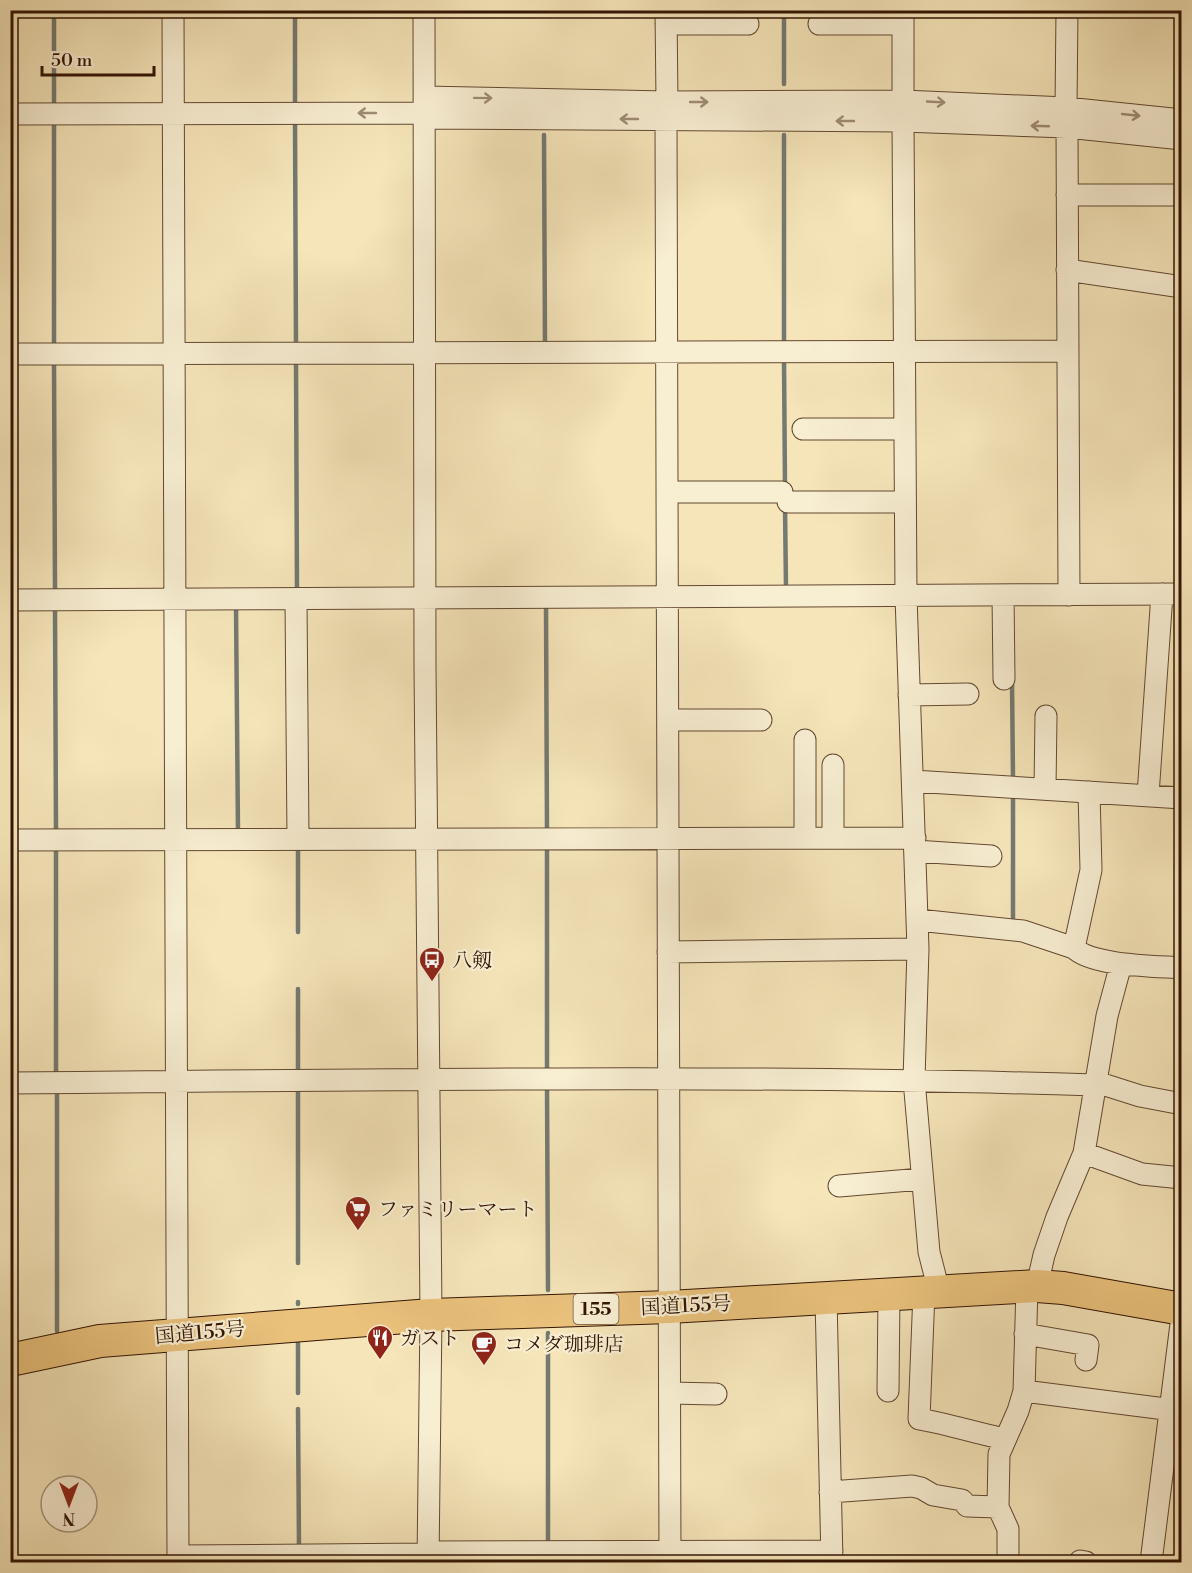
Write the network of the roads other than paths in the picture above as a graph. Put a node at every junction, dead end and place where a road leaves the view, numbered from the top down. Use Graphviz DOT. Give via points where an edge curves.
graph roads {
  1 [pos="173,10"];
  2 [pos="424,10"];
  3 [pos="1067,10"];
  4 [pos="666,17"];
  5 [pos="903,17"];
  6 [pos="748,24"];
  7 [pos="819,24"];
  8 [pos="425,109"];
  9 [pos="666,111"];
  10 [pos="903,111"];
  11 [pos="10,114"];
  12 [pos="173,114"];
  13 [pos="1066,118"];
  14 [pos="1182,120"];
  15 [pos="1182,139"];
  16 [pos="1067,195"];
  17 [pos="1175,195"];
  18 [pos="1067,270"];
  19 [pos="1182,287"];
  20 [pos="1068,351"];
  21 [pos="667,352"];
  22 [pos="904,352"];
  23 [pos="424,353"];
  24 [pos="10,354"];
  25 [pos="174,354"];
  26 [pos="803,429"];
  27 [pos="905,429"];
  28 [pos="667,492"];
  29 [pos="905,502"];
  30 [pos="1172,594"];
  31 [pos="1003,595"];
  32 [pos="1069,595"];
  33 [pos="906,596"];
  34 [pos="668,597"];
  35 [pos="425,598"];
  36 [pos="296,599"];
  37 [pos="10,600"];
  38 [pos="174,600"];
  39 [pos="1004,679"];
  40 [pos="968,694"];
  41 [pos="909,695"];
  42 [pos="1046,717"];
  43 [pos="668,720"];
  44 [pos="761,720"];
  45 [pos="805,740"];
  46 [pos="833,765"];
  47 [pos="913,781"];
  48 [pos="1045,789"];
  49 [pos="1089,792"];
  50 [pos="1148,795"];
  51 [pos="1182,798"];
  52 [pos="805,838"];
  53 [pos="833,838"];
  54 [pos="298,839"];
  55 [pos="426,839"];
  56 [pos="668,839"];
  57 [pos="10,840"];
  58 [pos="175,840"];
  59 [pos="915,844"];
  60 [pos="991,856"];
  61 [pos="918,920"];
  62 [pos="1074,948"];
  63 [pos="918,949"];
  64 [pos="668,952"];
  65 [pos="1121,964"];
  66 [pos="1182,968"];
  67 [pos="428,1080"];
  68 [pos="669,1080"];
  69 [pos="914,1080"];
  70 [pos="175,1082"];
  71 [pos="10,1083"];
  72 [pos="1095,1084"];
  73 [pos="1182,1104"];
  74 [pos="1084,1153"];
  75 [pos="1182,1178"];
  76 [pos="922,1179"];
  77 [pos="839,1185"];
  78 [pos="1032,1287"];
  79 [pos="932,1292"];
  80 [pos="889,1294"];
  81 [pos="826,1298"];
  82 [pos="669,1307"];
  83 [pos="1182,1309"];
  84 [pos="431,1315"];
  85 [pos="1182,1316"];
  86 [pos="176,1334"];
  87 [pos="1026,1334"];
  88 [pos="10,1360"];
  89 [pos="1086,1360"];
  90 [pos="888,1391"];
  91 [pos="1024,1391"];
  92 [pos="670,1393"];
  93 [pos="716,1394"];
  94 [pos="1175,1410"];
  95 [pos="1005,1439"];
  96 [pos="830,1492"];
  97 [pos="998,1506"];
  98 [pos="428,1556"];
  99 [pos="670,1557"];
  100 [pos="832,1557"];
  101 [pos="178,1559"];
  102 [pos="1008,1563"];
  103 [pos="1151,1563"];
  1 -- 12 [label="street"];
  2 -- 8 [label="street"];
  3 -- 13 [label="street"];
  4 -- 6 [label="street"];
  4 -- 9 [label="street"];
  5 -- 7 [label="street"];
  5 -- 10 [label="street"];
  8 -- 9 [label="street"];
  8 -- 12 [label="street, one-way"];
  8 -- 23 [label="street"];
  9 -- 10 [label="street"];
  9 -- 21 [label="street"];
  10 -- 13 [label="street"];
  10 -- 22 [label="street"];
  11 -- 12 [label="street"];
  12 -- 25 [label="street"];
  13 -- 14 [label="street, one-way"];
  13 -- 15 [label="street"];
  13 -- 16 [label="street"];
  16 -- 17 [label="street"];
  16 -- 18 [label="street"];
  18 -- 19 [label="street"];
  18 -- 20 [label="street"];
  20 -- 22 [label="street"];
  20 -- 32 [label="street"];
  21 -- 22 [label="street"];
  21 -- 23 [label="street"];
  21 -- 28 [label="street"];
  22 -- 27 [label="street"];
  23 -- 25 [label="street"];
  23 -- 35 [label="street"];
  24 -- 25 [label="street"];
  25 -- 38 [label="street"];
  26 -- 27 [label="street"];
  27 -- 29 [label="street"];
  28 -- 29 [label="street"];
  28 -- 34 [label="street"];
  29 -- 33 [label="street"];
  30 -- 32 [label="street"];
  30 -- 50 [label="street"];
  31 -- 32 [label="street"];
  31 -- 33 [label="street"];
  31 -- 39 [label="street"];
  33 -- 34 [label="street"];
  33 -- 41 [label="street"];
  34 -- 35 [label="street"];
  34 -- 43 [label="street"];
  35 -- 36 [label="street"];
  35 -- 55 [label="street"];
  36 -- 38 [label="street"];
  36 -- 54 [label="street"];
  37 -- 38 [label="street"];
  38 -- 58 [label="street"];
  40 -- 41 [label="street"];
  41 -- 47 [label="street"];
  42 -- 48 [label="street"];
  43 -- 44 [label="street"];
  43 -- 56 [label="street"];
  45 -- 52 [label="street"];
  46 -- 53 [label="street"];
  47 -- 48 [label="street"];
  47 -- 59 [label="street"];
  48 -- 49 [label="street"];
  49 -- 50 [label="street"];
  49 -- 62 [label="street" via="1091,870"];
  50 -- 51 [label="street"];
  52 -- 53 [label="street"];
  52 -- 56 [label="street"];
  53 -- 59 [label="street"];
  54 -- 55 [label="street"];
  54 -- 58 [label="street"];
  55 -- 56 [label="street"];
  55 -- 67 [label="street"];
  56 -- 64 [label="street"];
  57 -- 58 [label="street"];
  58 -- 70 [label="street"];
  59 -- 60 [label="street"];
  59 -- 61 [label="street"];
  61 -- 62 [label="street" via="1023,931"];
  61 -- 63 [label="street"];
  62 -- 65 [label="street" via="1080,954"];
  63 -- 64 [label="street"];
  63 -- 69 [label="street"];
  64 -- 68 [label="street"];
  65 -- 66 [label="street"];
  65 -- 72 [label="street"];
  67 -- 68 [label="street"];
  67 -- 70 [label="street"];
  67 -- 84 [label="street"];
  68 -- 69 [label="street"];
  68 -- 82 [label="street"];
  69 -- 72 [label="street"];
  69 -- 76 [label="street"];
  70 -- 71 [label="street"];
  70 -- 86 [label="street"];
  72 -- 73 [label="street"];
  72 -- 74 [label="street"];
  74 -- 75 [label="street" via="1142,1174"];
  74 -- 78 [label="street"];
  76 -- 77 [label="street"];
  76 -- 79 [label="street"];
  78 -- 79 [label="highway, 国道155号 / 155"];
  78 -- 83 [label="highway, 国道155号 / 155" via="1063,1288"];
  78 -- 87 [label="street"];
  79 -- 80 [label="highway, 国道155号 / 155"];
  79 -- 95 [label="street" via="919,1419"];
  80 -- 81 [label="highway, 国道155号 / 155"];
  80 -- 90 [label="street"];
  81 -- 82 [label="highway, 国道155号 / 155"];
  81 -- 96 [label="street"];
  82 -- 84 [label="highway, 国道155号 / 155"];
  82 -- 92 [label="street"];
  84 -- 86 [label="highway, 国道155号 / 155"];
  84 -- 98 [label="street"];
  85 -- 94 [label="street"];
  86 -- 88 [label="highway, 国道155号 / 155" via="87,1342"];
  86 -- 101 [label="street"];
  87 -- 89 [label="street" via="1088,1344"];
  87 -- 91 [label="street"];
  91 -- 94 [label="street"];
  91 -- 95 [label="street"];
  92 -- 93 [label="street"];
  92 -- 99 [label="street"];
  94 -- 103 [label="street"];
  95 -- 97 [label="street" via="999,1454"];
  96 -- 97 [label="street" via="912,1486 933,1495 962,1500 967,1506"];
  96 -- 100 [label="street"];
  97 -- 102 [label="street" via="1008,1529"];
  98 -- 99 [label="street"];
  98 -- 101 [label="street"];
  99 -- 100 [label="street"];
}
